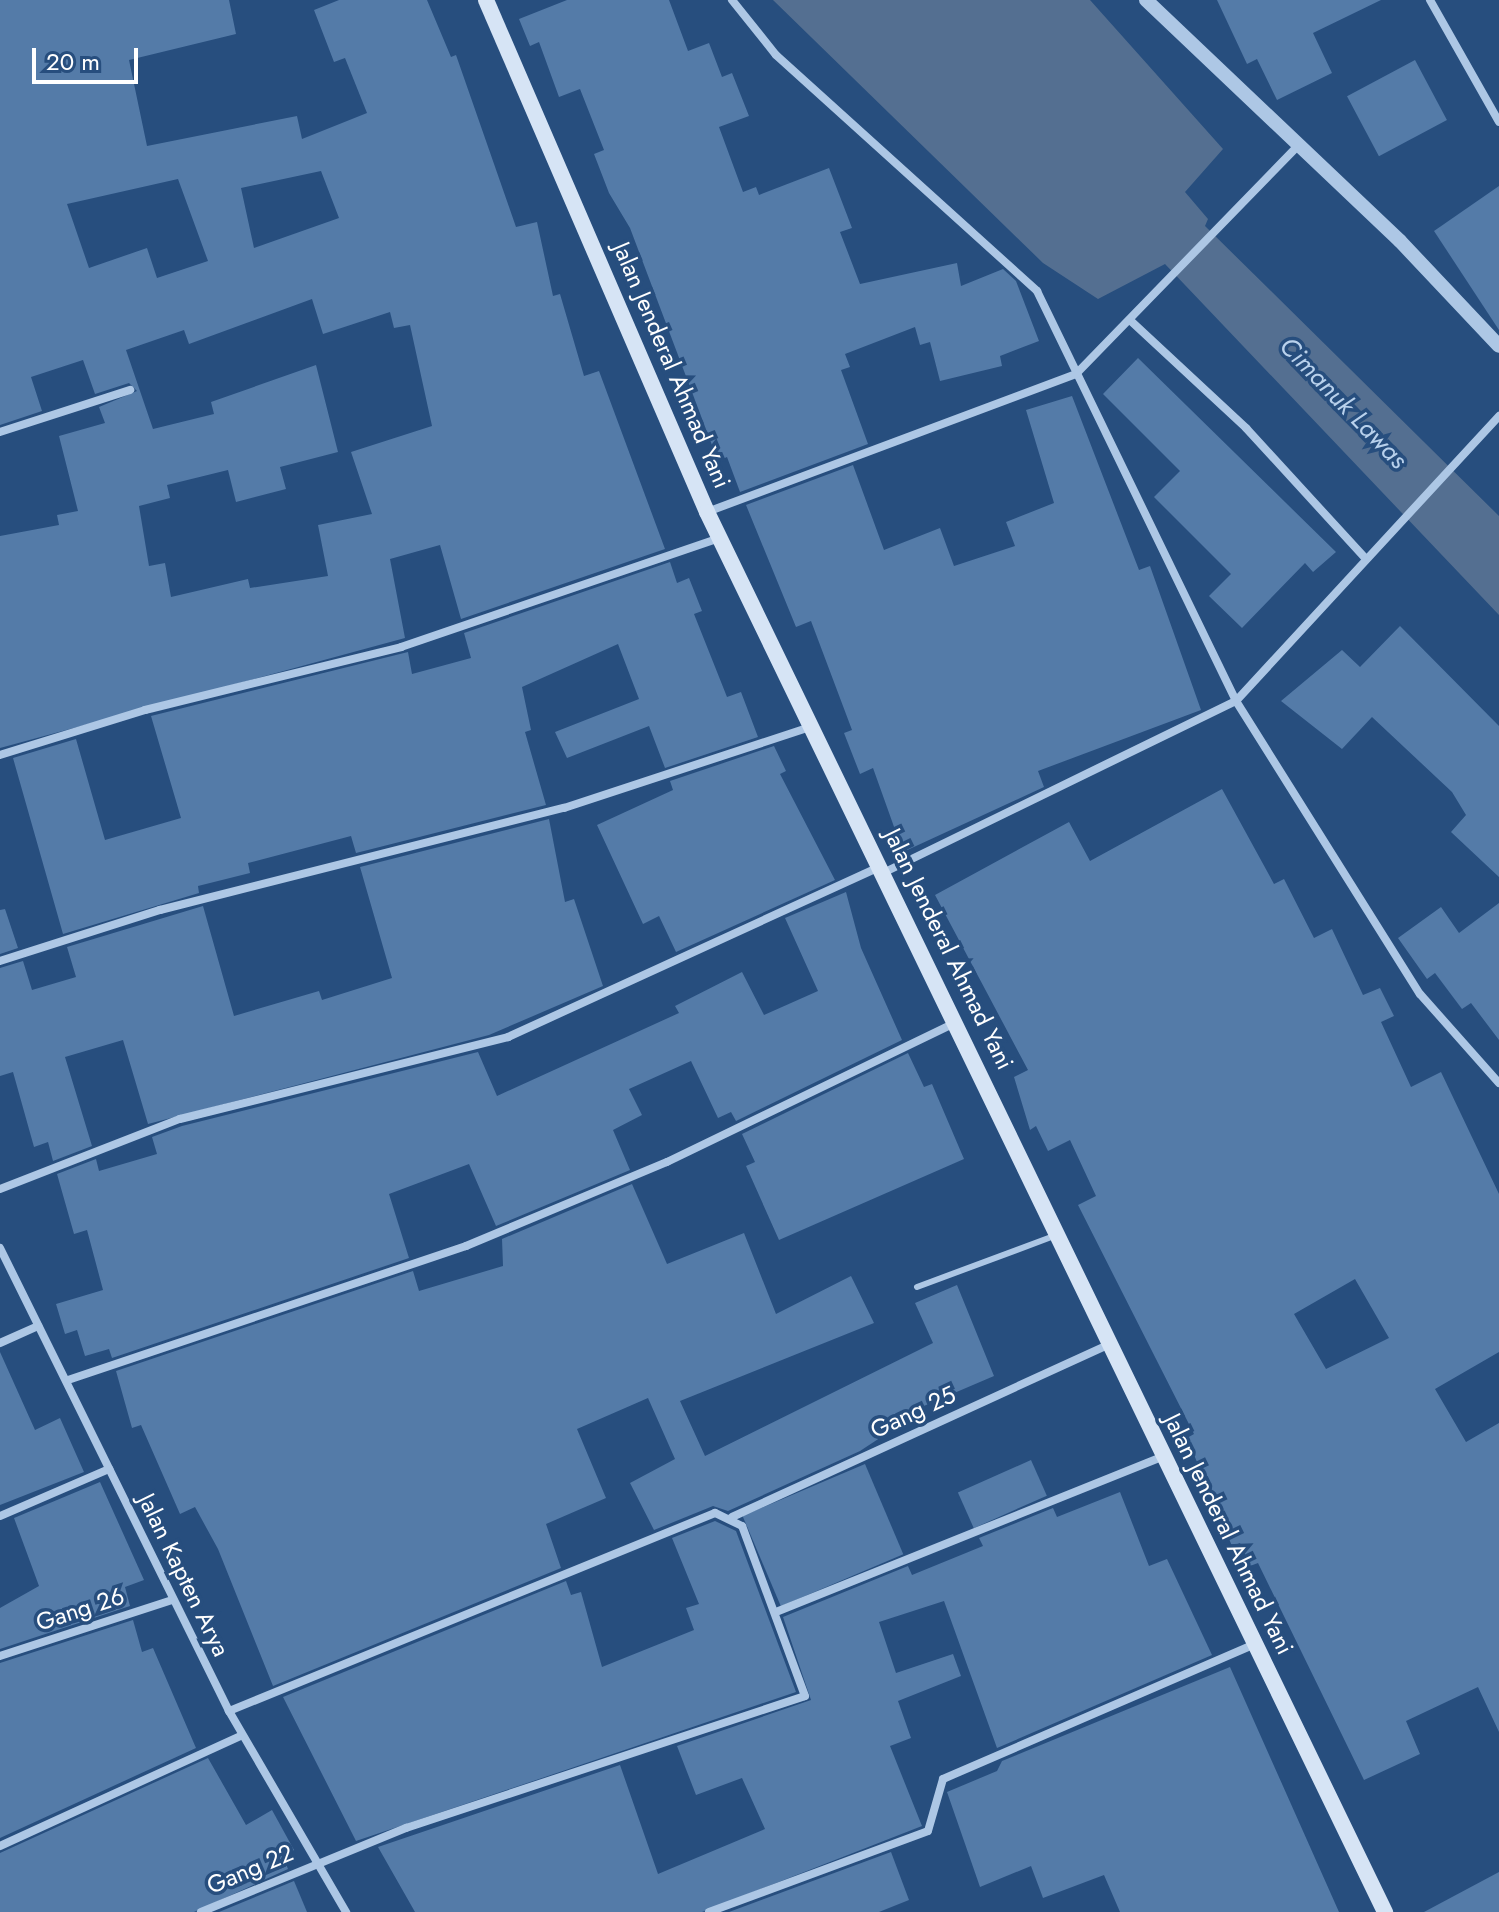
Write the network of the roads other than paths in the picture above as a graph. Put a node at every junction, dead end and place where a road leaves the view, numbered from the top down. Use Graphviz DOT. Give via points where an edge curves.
graph roads {
  1 [pos="486,0"];
  2 [pos="732,0"];
  3 [pos="1146,0"];
  4 [pos="1433,1"];
  5 [pos="1499,122"];
  6 [pos="1299,145"];
  7 [pos="1132,322"];
  8 [pos="1499,346"];
  9 [pos="1076,374"];
  10 [pos="130,390"];
  11 [pos="1499,416"];
  12 [pos="0,432"];
  13 [pos="707,512"];
  14 [pos="719,538"];
  15 [pos="1366,559"];
  16 [pos="1236,701"];
  17 [pos="816,725"];
  18 [pos="0,755"];
  19 [pos="883,869"];
  20 [pos="0,961"];
  21 [pos="957,1022"];
  22 [pos="1499,1083"];
  23 [pos="0,1189"];
  24 [pos="1060,1233"];
  25 [pos="0,1248"];
  26 [pos="917,1287"];
  27 [pos="38,1326"];
  28 [pos="0,1343"];
  29 [pos="1111,1344"];
  30 [pos="68,1380"];
  31 [pos="1165,1456"];
  32 [pos="109,1469"];
  33 [pos="0,1516"];
  34 [pos="732,1517"];
  35 [pos="172,1600"];
  36 [pos="776,1612"];
  37 [pos="1255,1644"];
  38 [pos="0,1656"];
  39 [pos="229,1711"];
  40 [pos="242,1735"];
  41 [pos="0,1846"];
  42 [pos="315,1862"];
  43 [pos="201,1912"];
  44 [pos="346,1912"];
  45 [pos="709,1912"];
  46 [pos="1385,1912"];
  1 -- 13 [label="main road, Jalan Jenderal Ahmad Yani"];
  2 -- 9 [label="street" via="776,55 1008,258 1037,291"];
  3 -- 6 [label="street"];
  4 -- 5 [label="street"];
  6 -- 7 [label="street"];
  6 -- 8 [label="street"];
  7 -- 9 [label="street"];
  7 -- 15 [label="street" via="1246,428"];
  9 -- 13 [label="street"];
  9 -- 16 [label="street"];
  10 -- 12 [label="street"];
  11 -- 15 [label="street"];
  13 -- 14 [label="main road, Jalan Jenderal Ahmad Yani"];
  14 -- 17 [label="main road, Jalan Jenderal Ahmad Yani"];
  14 -- 18 [label="street" via="401,647 145,710"];
  15 -- 16 [label="street"];
  16 -- 19 [label="street"];
  16 -- 22 [label="street" via="1420,994"];
  17 -- 19 [label="main road, Jalan Jenderal Ahmad Yani"];
  17 -- 20 [label="street" via="564,808 160,910"];
  19 -- 21 [label="main road, Jalan Jenderal Ahmad Yani"];
  19 -- 23 [label="street" via="508,1037 180,1119"];
  21 -- 24 [label="main road, Jalan Jenderal Ahmad Yani"];
  21 -- 30 [label="street" via="667,1162 466,1246"];
  24 -- 26 [label="lane"];
  24 -- 29 [label="main road, Jalan Jenderal Ahmad Yani"];
  25 -- 27 [label="street, Jalan Kapten Arya"];
  27 -- 28 [label="street"];
  27 -- 30 [label="street, Jalan Kapten Arya"];
  29 -- 31 [label="main road, Jalan Jenderal Ahmad Yani"];
  29 -- 34 [label="street, Gang 25"];
  30 -- 32 [label="street, Jalan Kapten Arya"];
  31 -- 36 [label="street"];
  31 -- 37 [label="main road, Jalan Jenderal Ahmad Yani"];
  32 -- 33 [label="street"];
  32 -- 35 [label="street, Jalan Kapten Arya"];
  34 -- 36 [label="street"];
  34 -- 39 [label="street, Gang 25" via="715,1513 550,1575"];
  35 -- 38 [label="street, Gang 26"];
  35 -- 39 [label="street, Jalan Kapten Arya"];
  36 -- 42 [label="street, Gang 22" via="805,1696"];
  37 -- 45 [label="street" via="943,1779 928,1831"];
  37 -- 46 [label="main road, Jalan Jenderal Ahmad Yani"];
  39 -- 40 [label="street, Jalan Kapten Arya"];
  40 -- 41 [label="street"];
  40 -- 42 [label="street, Jalan Kapten Arya"];
  42 -- 43 [label="street, Gang 22"];
  42 -- 44 [label="street, Jalan Kapten Arya"];
}
